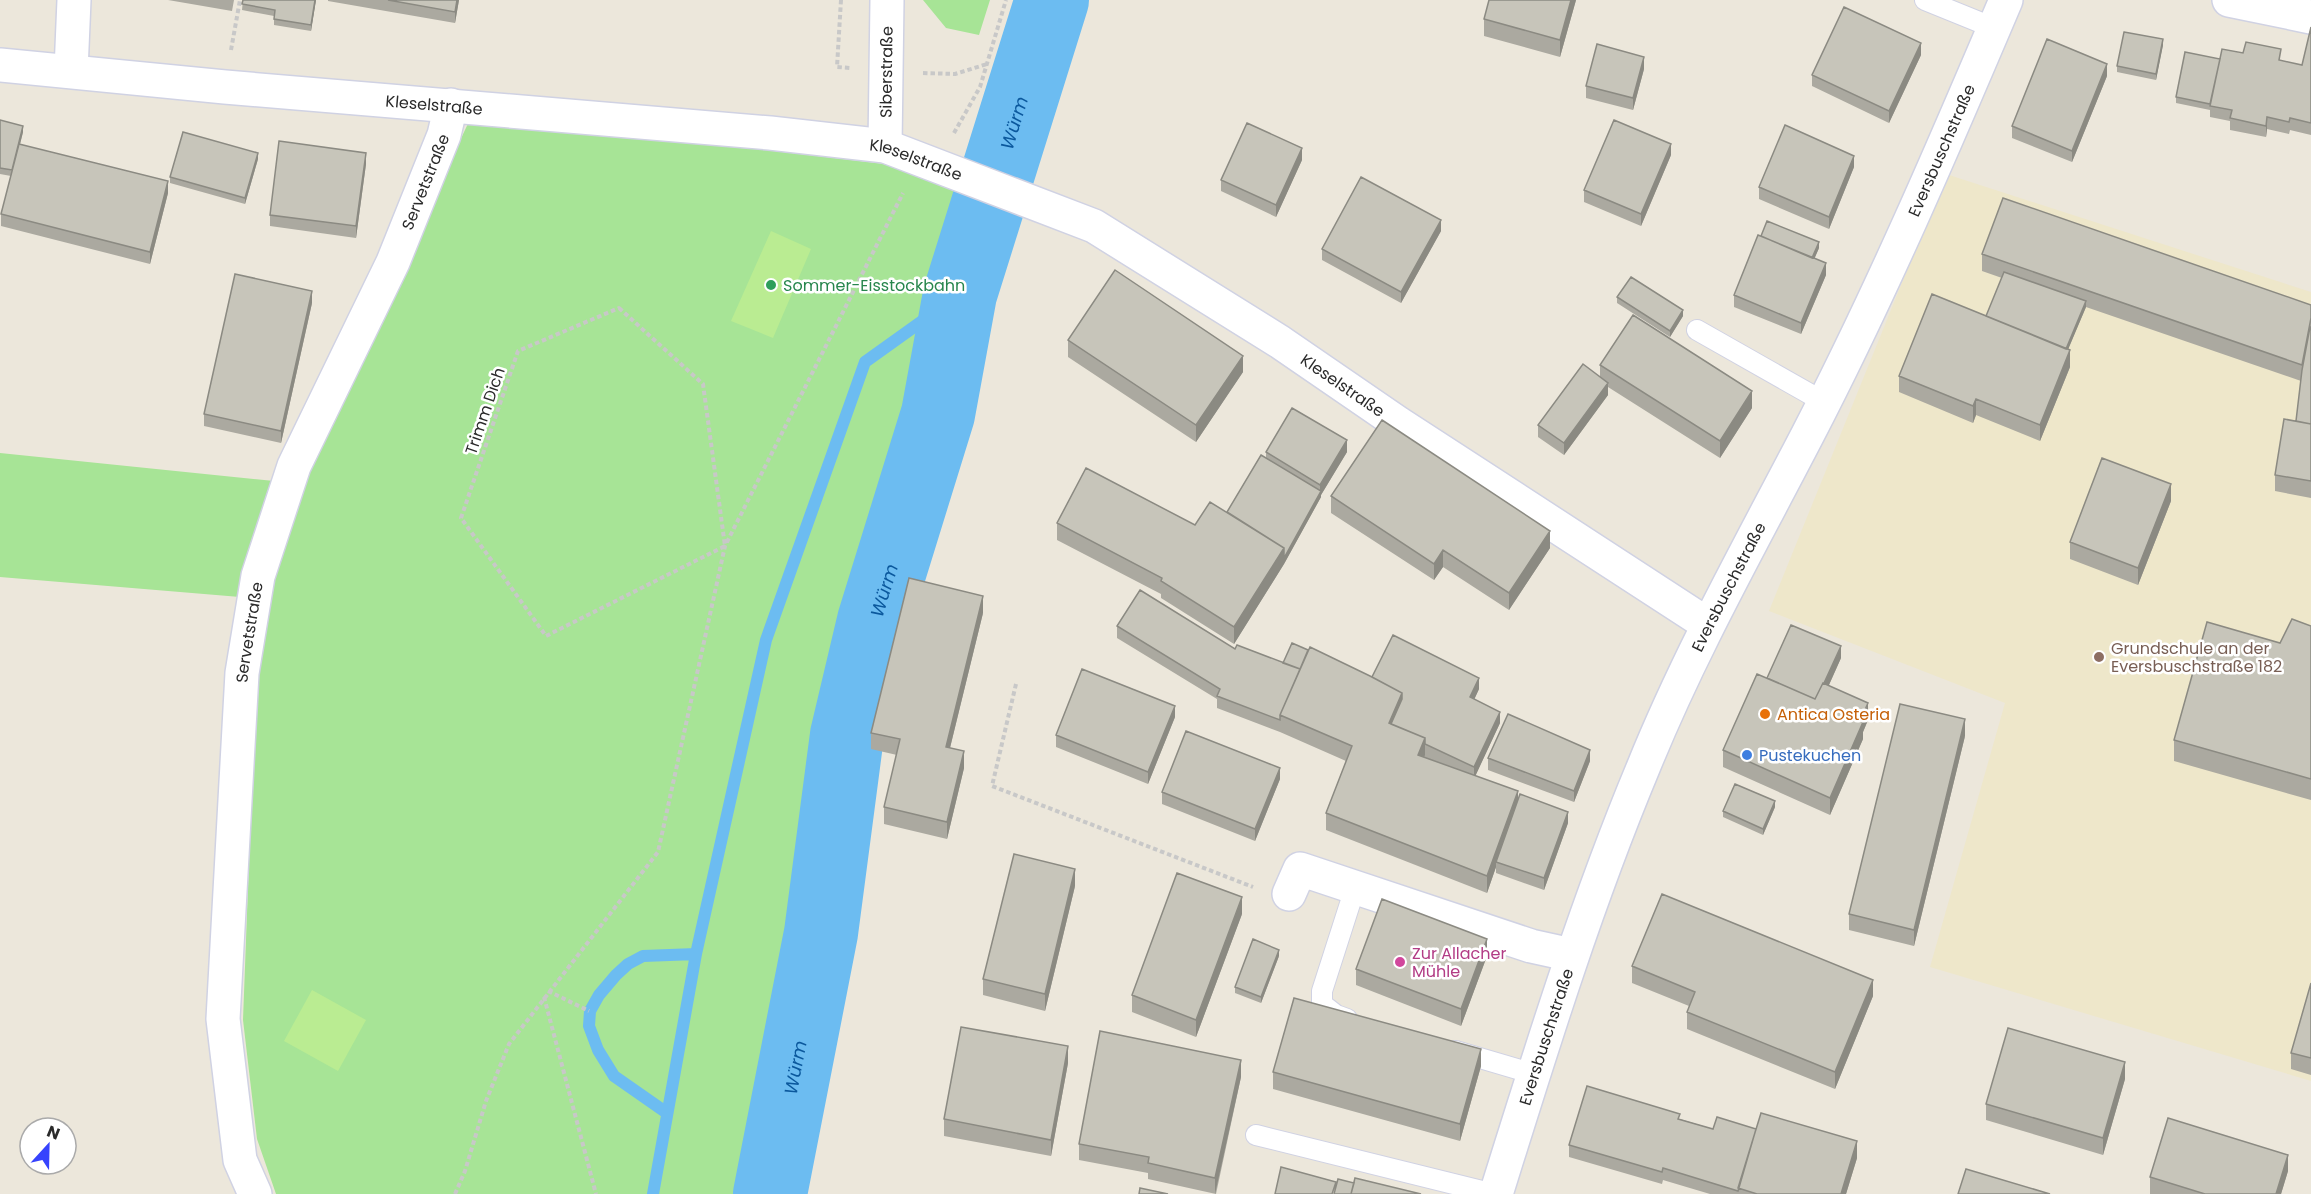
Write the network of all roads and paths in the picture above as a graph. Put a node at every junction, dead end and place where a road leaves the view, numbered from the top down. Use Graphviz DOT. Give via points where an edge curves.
graph roads {
  1 [pos="74,0"];
  2 [pos="240,0"];
  3 [pos="887,0"];
  4 [pos="1006,0"];
  5 [pos="1925,0"];
  6 [pos="2229,0"];
  7 [pos="2000,14"];
  8 [pos="2311,17"];
  9 [pos="987,64"];
  10 [pos="0,65"];
  11 [pos="71,71"];
  12 [pos="885,72"];
  13 [pos="225,87"];
  14 [pos="451,105"];
  15 [pos="885,146"];
  16 [pos="936,166"];
  17 [pos="1697,330"];
  18 [pos="1824,402"];
  19 [pos="725,546"];
  20 [pos="1707,624"];
  21 [pos="1016,684"];
  22 [pos="1354,888"];
  23 [pos="1289,894"];
  24 [pos="1572,955"];
  25 [pos="548,991"];
  26 [pos="544,996"];
  27 [pos="589,1011"];
  28 [pos="1369,1025"];
  29 [pos="1435,1045"];
  30 [pos="1534,1074"];
  31 [pos="1256,1135"];
  32 [pos="255,1194"];
  33 [pos="455,1194"];
  34 [pos="596,1194"];
  35 [pos="1495,1194"];
  1 -- 11 [label="street"];
  2 -- 13 [label="path"];
  3 -- 12 [label="street, Siberstraße"];
  4 -- 9 [label="path"];
  5 -- 7 [label="lane"];
  6 -- 8 [label="street"];
  7 -- 18 [label="street, Eversbuschstraße" via="1903,240"];
  9 -- 12 [label="path" via="955,74"];
  9 -- 16 [label="path" via="980,87"];
  10 -- 11 [label="street, Kleselstraße"];
  11 -- 13 [label="street, Kleselstraße"];
  12 -- 15 [label="street, Siberstraße"];
  13 -- 14 [label="street, Kleselstraße"];
  14 -- 15 [label="street, Kleselstraße"];
  14 -- 32 [label="street, Servetstraße" via="444,135 393,262 294,466 258,576 242,673 223,1019 240,1160"];
  15 -- 16 [label="street, Kleselstraße"];
  16 -- 19 [label="path" via="906,187"];
  16 -- 20 [label="street, Kleselstraße" via="1094,226 1280,342"];
  17 -- 18 [label="lane"];
  18 -- 20 [label="street, Eversbuschstraße"];
  19 -- 19 [label="path, Trimm Dich" via="703,384 619,308 518,351 461,518 546,636"];
  19 -- 25 [label="path" via="658,852"];
  20 -- 24 [label="street, Eversbuschstraße" via="1642,768"];
  21 -- 23 [label="path" via="992,786 1268,893"];
  22 -- 23 [label="street" via="1300,869"];
  22 -- 24 [label="street" via="1531,946"];
  22 -- 28 [label="lane" via="1322,991 1322,1004 1336,1016"];
  24 -- 30 [label="street, Eversbuschstraße"];
  25 -- 26 [label="path"];
  25 -- 27 [label="path"];
  26 -- 33 [label="path" via="509,1044"];
  26 -- 34 [label="path"];
  29 -- 30 [label="lane"];
  30 -- 35 [label="street, Eversbuschstraße"];
  31 -- 35 [label="lane"];
}
